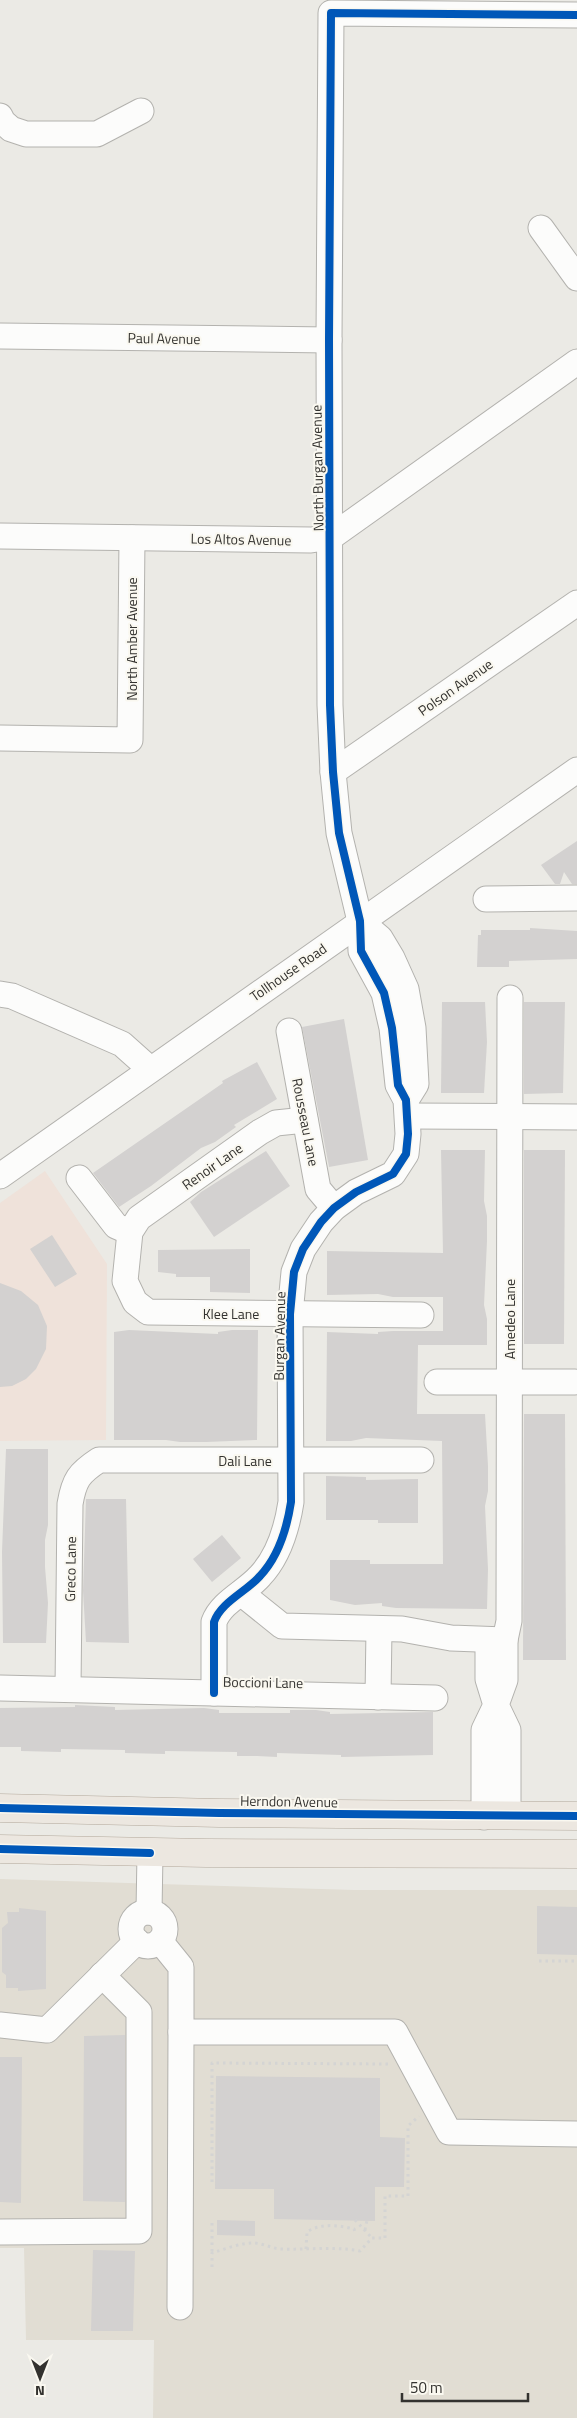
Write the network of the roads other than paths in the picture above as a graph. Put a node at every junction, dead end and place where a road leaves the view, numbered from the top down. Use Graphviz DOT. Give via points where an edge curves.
graph roads {
  1 [pos="577,16"];
  2 [pos="141,111"];
  3 [pos="0,116"];
  4 [pos="541,228"];
  5 [pos="577,278"];
  6 [pos="0,336"];
  7 [pos="329,340"];
  8 [pos="577,362"];
  9 [pos="0,536"];
  10 [pos="331,537"];
  11 [pos="132,538"];
  12 [pos="577,603"];
  13 [pos="0,738"];
  14 [pos="577,770"];
  15 [pos="333,772"];
  16 [pos="577,898"];
  17 [pos="486,899"];
  18 [pos="360,921"];
  19 [pos="0,994"];
  20 [pos="510,998"];
  21 [pos="289,1031"];
  22 [pos="150,1069"];
  23 [pos="407,1108"];
  24 [pos="509,1117"];
  25 [pos="576,1117"];
  26 [pos="305,1120"];
  27 [pos="0,1176"];
  28 [pos="78,1178"];
  29 [pos="334,1208"];
  30 [pos="130,1232"];
  31 [pos="290,1314"];
  32 [pos="421,1315"];
  33 [pos="437,1382"];
  34 [pos="509,1382"];
  35 [pos="575,1382"];
  36 [pos="99,1460"];
  37 [pos="421,1460"];
  38 [pos="291,1461"];
  39 [pos="241,1593"];
  40 [pos="379,1628"];
  41 [pos="497,1640"];
  42 [pos="0,1688"];
  43 [pos="68,1689"];
  44 [pos="214,1693"];
  45 [pos="378,1697"];
  46 [pos="435,1698"];
  47 [pos="0,1808"];
  48 [pos="497,1816"];
  49 [pos="577,1816"];
  50 [pos="0,1849"];
  51 [pos="150,1853"];
  52 [pos="206,1853"];
  53 [pos="577,1854"];
  54 [pos="148,1941"];
  55 [pos="102,1975"];
  56 [pos="0,2025"];
  57 [pos="182,2032"];
  58 [pos="577,2134"];
  59 [pos="0,2232"];
  60 [pos="180,2307"];
  1 -- 7 [label="street, North Burgan Avenue" via="331,13"];
  2 -- 3 [label="street" via="97,134 26,134 11,129"];
  4 -- 5 [label="street"];
  6 -- 7 [label="street, Paul Avenue"];
  7 -- 10 [label="street, North Burgan Avenue"];
  8 -- 10 [label="street, Los Altos Avenue"];
  9 -- 11 [label="street, Los Altos Avenue"];
  10 -- 11 [label="street, Los Altos Avenue" via="311,540"];
  10 -- 15 [label="street, North Burgan Avenue"];
  11 -- 13 [label="street, North Amber Avenue" via="130,740"];
  12 -- 15 [label="street, Polson Avenue"];
  14 -- 18 [label="street, Tollhouse Road"];
  15 -- 18 [label="street, North Burgan Avenue" via="339,833"];
  16 -- 17 [label="street"];
  18 -- 22 [label="street, Tollhouse Road"];
  18 -- 23 [label="street, Burgan Avenue" via="361,951 384,993 416,1084"];
  19 -- 22 [label="street" via="12,996 122,1044"];
  20 -- 24 [label="street, Amedeo Lane"];
  21 -- 26 [label="street, Rousseau Lane"];
  22 -- 27 [label="street, Tollhouse Road"];
  23 -- 24 [label="street"];
  23 -- 29 [label="street, Burgan Avenue" via="406,1154 393,1174 356,1192"];
  24 -- 25 [label="street"];
  24 -- 34 [label="street, Amedeo Lane"];
  26 -- 29 [label="street, Rousseau Lane" via="318,1188"];
  26 -- 30 [label="street, Renoir Lane" via="276,1124 260,1132 139,1218"];
  28 -- 30 [label="street" via="116,1226"];
  29 -- 31 [label="street, Burgan Avenue" via="321,1222 300,1256 294,1272"];
  30 -- 31 [label="street, Klee Lane" via="125,1281 135,1302 148,1312"];
  31 -- 32 [label="street, Klee Lane"];
  31 -- 38 [label="street, Burgan Avenue"];
  33 -- 34 [label="street"];
  34 -- 35 [label="street"];
  34 -- 41 [label="street, Amedeo Lane" via="509,1621"];
  36 -- 38 [label="street, Dali Lane"];
  36 -- 43 [label="street, Greco Lane" via="81,1471 70,1504"];
  37 -- 38 [label="street, Dali Lane"];
  38 -- 39 [label="street, Burgan Avenue" via="287,1528 261,1576"];
  39 -- 40 [label="street" via="282,1626"];
  39 -- 44 [label="street, Burgan Avenue" via="217,1612 214,1622"];
  40 -- 41 [label="street"];
  40 -- 45 [label="street"];
  41 -- 48 [label="street, Amedeo Lane" via="505,1680 496,1704 508,1730"];
  42 -- 43 [label="street, Boccioni Lane"];
  43 -- 44 [label="street, Boccioni Lane"];
  44 -- 45 [label="street, Boccioni Lane"];
  45 -- 46 [label="street, Boccioni Lane"];
  47 -- 48 [label="main road, Herndon Avenue"];
  48 -- 49 [label="main road, Herndon Avenue"];
  48 -- 52 [label="main road" via="503,1827 492,1835 480,1837 337,1836"];
  50 -- 51 [label="main road"];
  51 -- 52 [label="main road"];
  51 -- 54 [label="street" via="149,1912 159,1916 165,1926 163,1937"];
  52 -- 53 [label="main road"];
  54 -- 55 [label="street"];
  54 -- 57 [label="street" via="181,1967"];
  55 -- 56 [label="street" via="47,2030"];
  55 -- 59 [label="street" via="139,2012 139,2232"];
  57 -- 58 [label="street" via="395,2032 449,2132"];
  57 -- 60 [label="street"];
}
